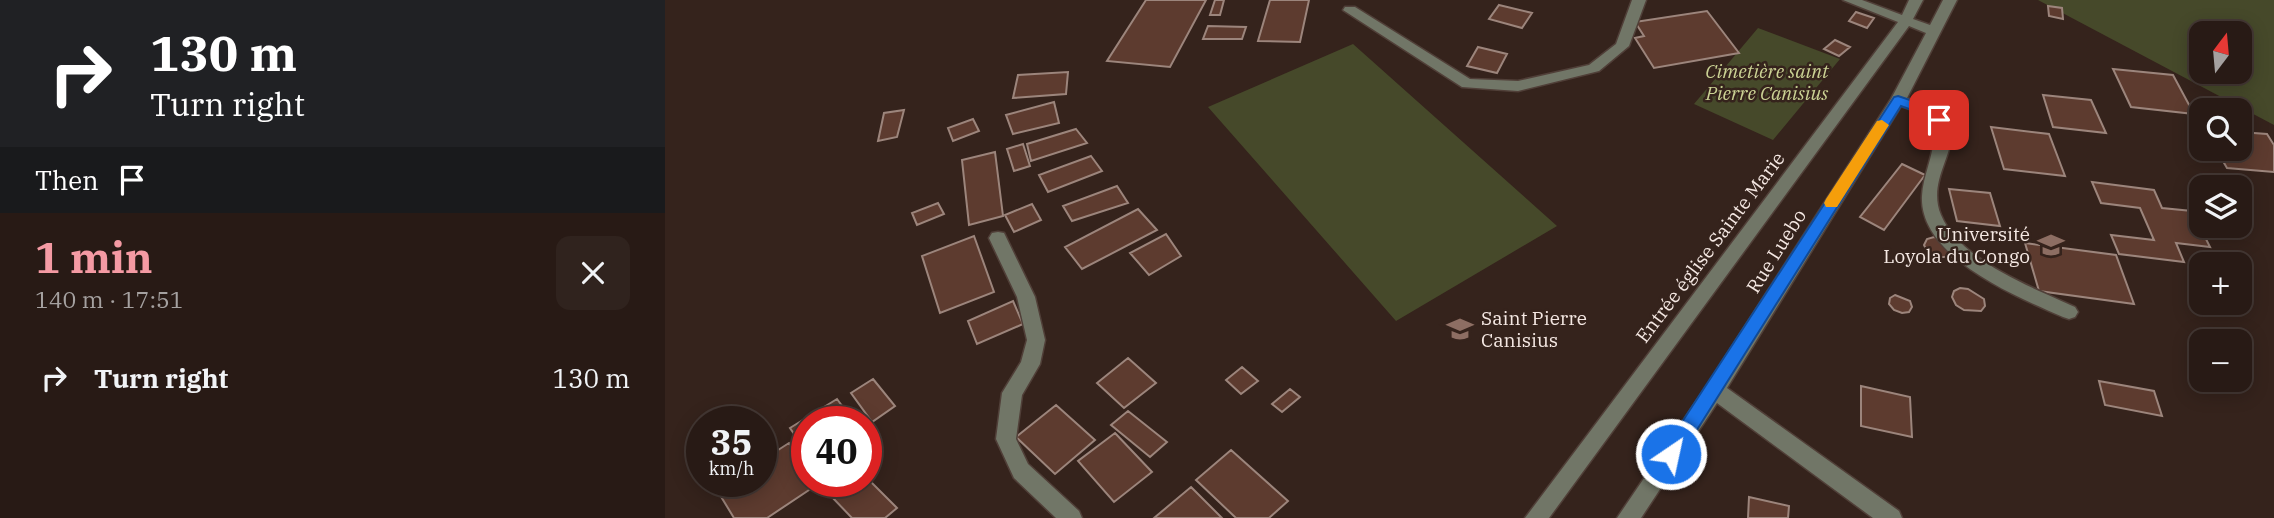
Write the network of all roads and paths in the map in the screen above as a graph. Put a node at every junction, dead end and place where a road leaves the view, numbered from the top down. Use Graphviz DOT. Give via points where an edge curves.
graph roads {
  1 [pos="1639,0"];
  2 [pos="1850,0"];
  3 [pos="1916,0"];
  4 [pos="1950,0"];
  5 [pos="1350,10"];
  6 [pos="1905,22"];
  7 [pos="1934,31"];
  8 [pos="1898,100"];
  9 [pos="998,238"];
  10 [pos="2069,312"];
  11 [pos="1715,390"];
  12 [pos="1071,518"];
  13 [pos="1536,518"];
  14 [pos="1628,518"];
  15 [pos="1891,518"];
  1 -- 5 [label="street" via="1622,46 1594,68 1518,86 1467,84"];
  2 -- 6 [label="street"];
  3 -- 6 [label="street, Entrée église Sainte Marie"];
  4 -- 7 [label="street, Rue Luebo"];
  6 -- 7 [label="street"];
  6 -- 13 [label="street, Entrée église Sainte Marie"];
  7 -- 8 [label="street, Rue Luebo"];
  8 -- 10 [label="street" via="1939,120 1943,137 1927,201 1934,220 1994,278"];
  8 -- 11 [label="street, Rue Luebo"];
  9 -- 12 [label="street" via="1026,298 1036,340 1030,365 1013,393 1006,439 1021,471"];
  11 -- 14 [label="street, Rue Luebo"];
  11 -- 15 [label="street"];
}
